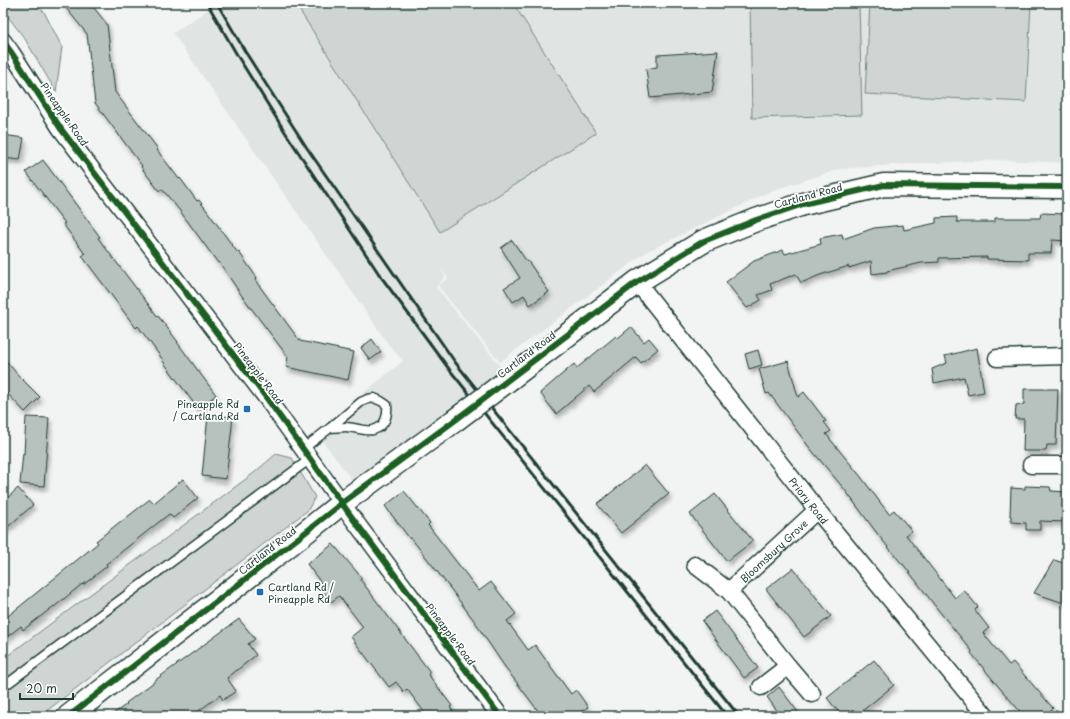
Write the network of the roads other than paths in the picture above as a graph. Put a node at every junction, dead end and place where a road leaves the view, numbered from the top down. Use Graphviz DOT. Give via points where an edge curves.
graph roads {
  1 [pos="6,50"];
  2 [pos="1067,187"];
  3 [pos="637,282"];
  4 [pos="1067,356"];
  5 [pos="997,358"];
  6 [pos="330,428"];
  7 [pos="307,454"];
  8 [pos="1030,464"];
  9 [pos="1067,465"];
  10 [pos="342,503"];
  11 [pos="817,510"];
  12 [pos="695,565"];
  13 [pos="729,591"];
  14 [pos="788,666"];
  15 [pos="760,687"];
  16 [pos="3,688"];
  17 [pos="812,694"];
  18 [pos="70,716"];
  19 [pos="500,716"];
  20 [pos="986,716"];
  1 -- 7 [label="street, Pineapple Road" via="61,129"];
  2 -- 3 [label="street, Cartland Road" via="884,185 803,204 732,229 704,241"];
  3 -- 10 [label="street, Cartland Road, bridge"];
  3 -- 11 [label="street, Priory Road"];
  4 -- 5 [label="street"];
  6 -- 6 [label="lane" via="368,399 374,398 387,405 386,421 373,430"];
  6 -- 7 [label="lane"];
  7 -- 10 [label="street, Pineapple Road"];
  7 -- 16 [label="lane"];
  8 -- 9 [label="street"];
  10 -- 18 [label="street, Cartland Road"];
  10 -- 19 [label="street, Pineapple Road"];
  11 -- 13 [label="street, Bloomsbury Grove"];
  11 -- 20 [label="street, Priory Road"];
  12 -- 13 [label="street"];
  13 -- 14 [label="street"];
  14 -- 15 [label="street"];
  14 -- 17 [label="street"];
}
